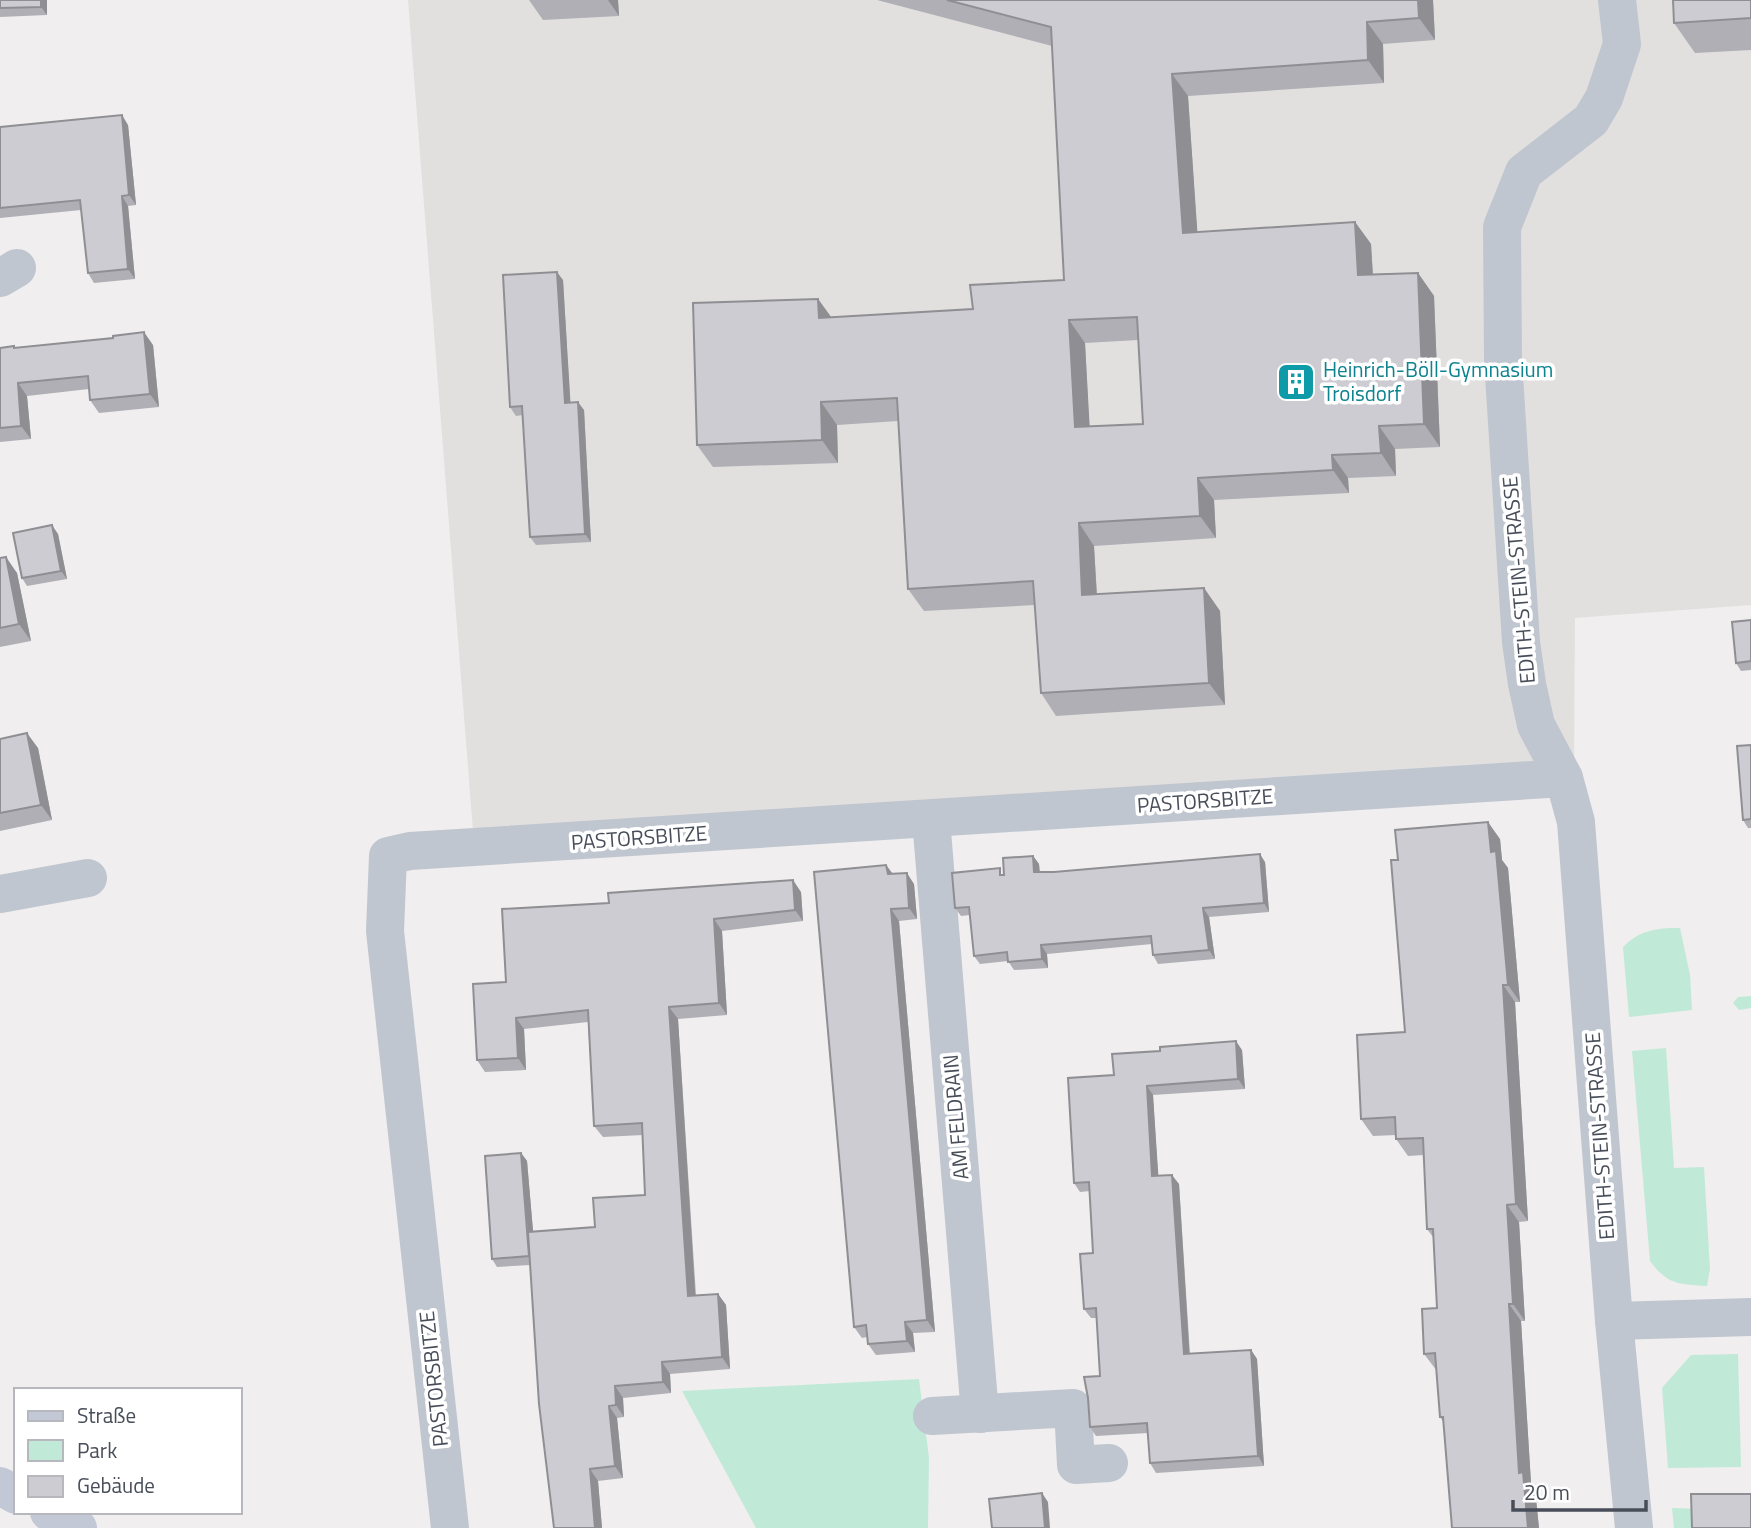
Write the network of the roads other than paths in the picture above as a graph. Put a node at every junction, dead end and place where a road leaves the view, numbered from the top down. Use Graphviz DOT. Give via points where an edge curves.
graph roads {
  1 [pos="1617,0"];
  2 [pos="1564,778"];
  3 [pos="931,819"];
  4 [pos="88,878"];
  5 [pos="0,894"];
  6 [pos="1751,1317"];
  7 [pos="1614,1321"];
  8 [pos="981,1414"];
  9 [pos="932,1416"];
  10 [pos="1109,1463"];
  11 [pos="53,1514"];
  12 [pos="78,1528"];
  13 [pos="450,1528"];
  14 [pos="1634,1528"];
  1 -- 2 [label="street, EDITH-STEIN-STRASSE" via="1622,44 1604,98 1591,120 1524,172 1502,227 1503,360 1521,642 1536,725"];
  2 -- 3 [label="street, PASTORSBITZE"];
  2 -- 7 [label="street, EDITH-STEIN-STRASSE" via="1576,822"];
  3 -- 8 [label="street, AM FELDRAIN"];
  3 -- 13 [label="street, PASTORSBITZE" via="388,856 385,931"];
  4 -- 5 [label="street"];
  6 -- 7 [label="street"];
  7 -- 14 [label="street, EDITH-STEIN-STRASSE"];
  8 -- 9 [label="street"];
  8 -- 10 [label="street" via="1073,1408 1076,1465"];
  11 -- 12 [label="street"];
}
